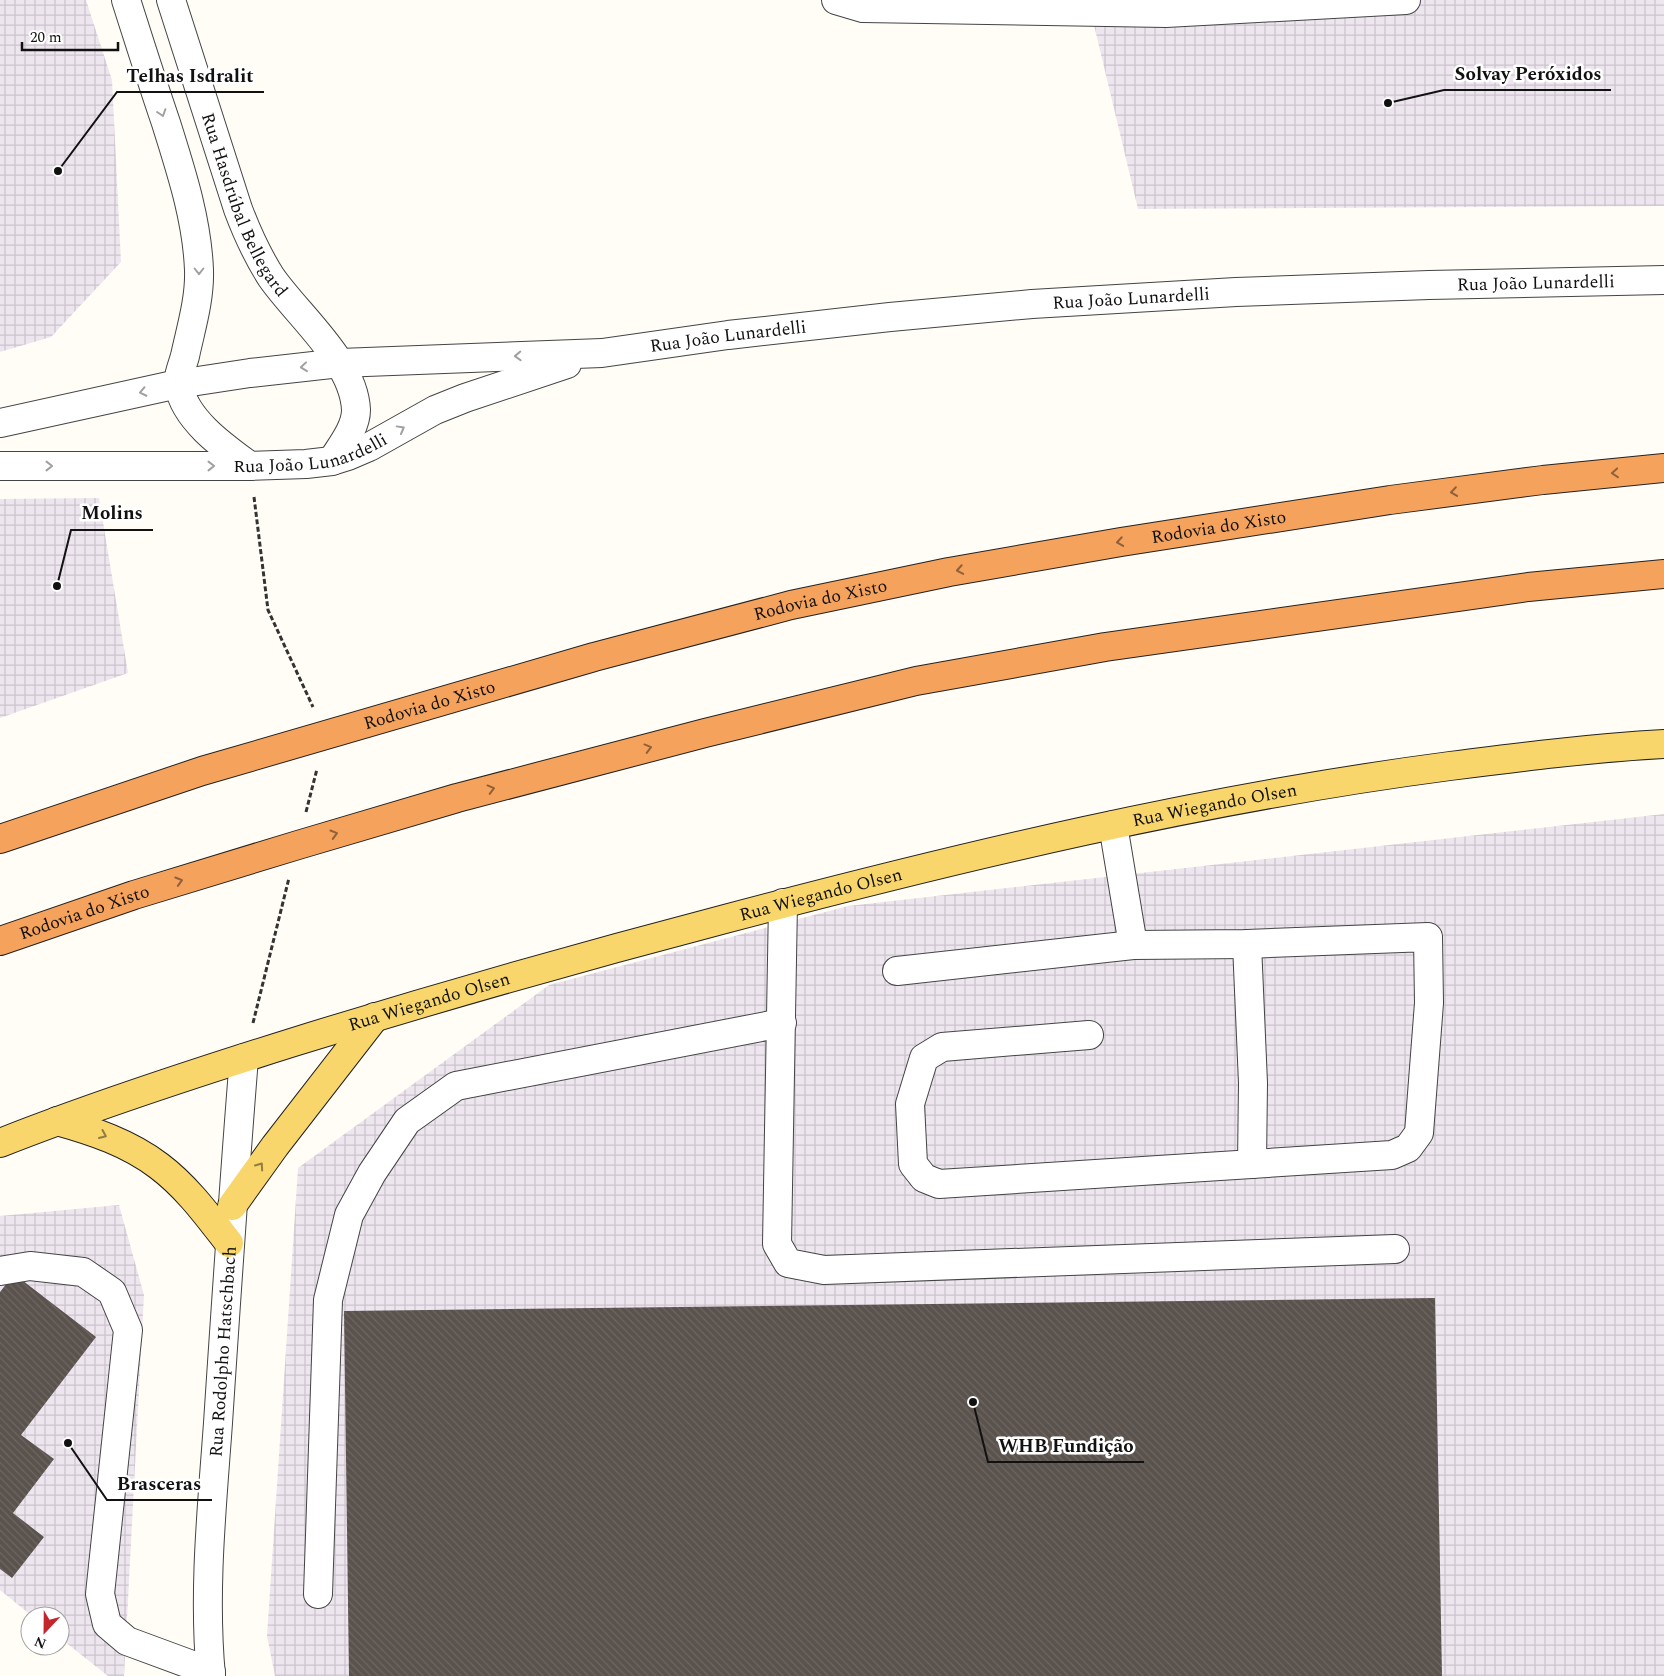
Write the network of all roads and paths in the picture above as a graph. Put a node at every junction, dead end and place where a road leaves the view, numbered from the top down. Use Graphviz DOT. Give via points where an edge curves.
graph roads {
  1 [pos="126,0"];
  2 [pos="171,0"];
  3 [pos="836,0"];
  4 [pos="1406,0"];
  5 [pos="863,4"];
  6 [pos="1664,280"];
  7 [pos="602,353"];
  8 [pos="340,363"];
  9 [pos="178,384"];
  10 [pos="0,423"];
  11 [pos="332,461"];
  12 [pos="0,466"];
  13 [pos="250,466"];
  14 [pos="1664,468"];
  15 [pos="1664,574"];
  16 [pos="326,734"];
  17 [pos="1664,744"];
  18 [pos="1113,825"];
  19 [pos="0,839"];
  20 [pos="298,844"];
  21 [pos="783,904"];
  22 [pos="0,941"];
  23 [pos="1247,944"];
  24 [pos="1133,945"];
  25 [pos="897,971"];
  26 [pos="375,1017"];
  27 [pos="782,1023"];
  28 [pos="1089,1035"];
  29 [pos="244,1058"];
  30 [pos="57,1121"];
  31 [pos="0,1143"];
  32 [pos="1252,1164"];
  33 [pos="232,1206"];
  34 [pos="229,1243"];
  35 [pos="1395,1249"];
  36 [pos="0,1271"];
  37 [pos="318,1594"];
  38 [pos="211,1674"];
  1 -- 9 [label="street, one-way" via="181,172 197,241 196,305"];
  2 -- 8 [label="street, Rua Hasdrúbal Bellegard" via="251,243 271,277"];
  3 -- 5 [label="street"];
  4 -- 5 [label="street" via="1166,13"];
  6 -- 7 [label="street, Rua João Lunardelli" via="1429,284 1032,304 728,335"];
  7 -- 8 [label="street, Rua João Lunardelli, one-way"];
  11 -- 7 [label="street, Rua João Lunardelli, one-way" via="369,447 435,410"];
  8 -- 9 [label="street, Rua João Lunardelli, one-way"];
  8 -- 11 [label="street, Rua Hasdrúbal Bellegard" via="352,386 356,411 350,433"];
  9 -- 10 [label="street, Rua João Lunardelli, one-way"];
  9 -- 13 [label="street" via="186,406 205,430"];
  11 -- 13 [label="street, Rua João Lunardelli"];
  12 -- 13 [label="street, Rua João Lunardelli, one-way"];
  13 -- 16 [label="path" via="268,610"];
  14 -- 16 [label="highway, Rodovia do Xisto, one-way" via="1390,500 949,572 791,605 594,657"];
  20 -- 15 [label="highway, Rodovia do Xisto, one-way" via="457,798 916,681 1104,647 1528,587"];
  16 -- 19 [label="highway, Rodovia do Xisto" via="202,771"];
  16 -- 20 [label="path"];
  17 -- 18 [label="main road, Rua Wiegando Olsen" via="1519,757 1381,775"];
  18 -- 21 [label="main road, Rua Wiegando Olsen"];
  18 -- 24 [label="street"];
  22 -- 20 [label="highway, Rodovia do Xisto, one-way"];
  20 -- 29 [label="path"];
  21 -- 26 [label="main road, Rua Wiegando Olsen"];
  21 -- 27 [label="street"];
  23 -- 24 [label="street"];
  23 -- 32 [label="street" via="1253,1083"];
  23 -- 32 [label="street" via="1428,936 1429,1003 1424,1081 1419,1133 1408,1148 1392,1154"];
  24 -- 25 [label="street"];
  26 -- 29 [label="main road, Rua Wiegando Olsen"];
  33 -- 26 [label="main road, one-way" via="280,1138"];
  27 -- 35 [label="street" via="776,1244 788,1263 824,1270"];
  27 -- 37 [label="street" via="456,1086 407,1121 349,1215 328,1300"];
  28 -- 32 [label="street" via="942,1047 924,1058 910,1104 913,1164 924,1178 939,1184"];
  29 -- 30 [label="main road, Rua Wiegando Olsen"];
  29 -- 33 [label="street, Rua Rodolpho Hatschbach"];
  30 -- 31 [label="main road, Rua Wiegando Olsen"];
  30 -- 34 [label="main road, one-way" via="96,1132 159,1166 193,1198"];
  33 -- 34 [label="street, Rua Rodolpho Hatschbach"];
  34 -- 38 [label="street, Rua Rodolpho Hatschbach" via="209,1557"];
  36 -- 38 [label="street" via="30,1266 83,1272 112,1292 128,1330 100,1594 106,1624 127,1641"];
}
